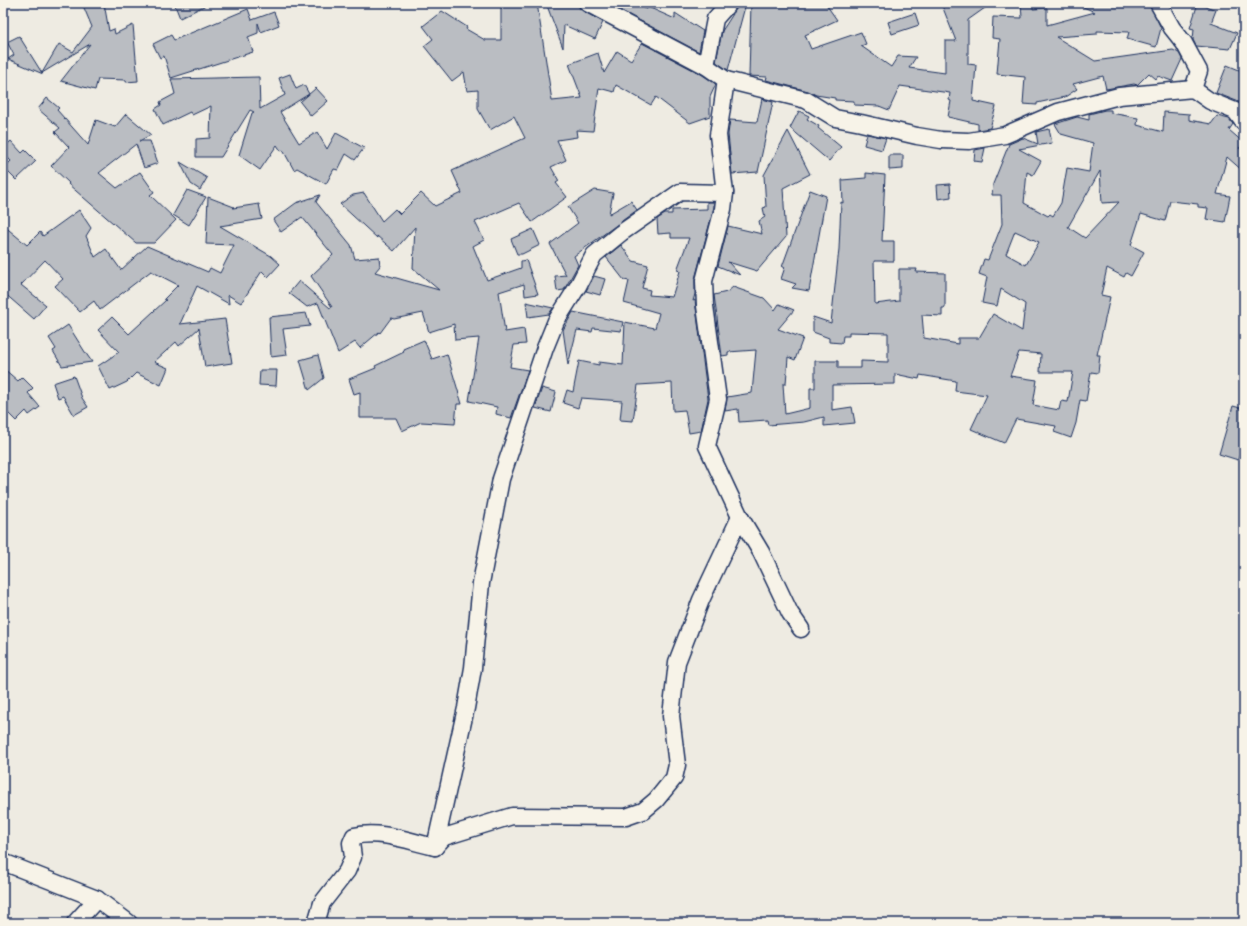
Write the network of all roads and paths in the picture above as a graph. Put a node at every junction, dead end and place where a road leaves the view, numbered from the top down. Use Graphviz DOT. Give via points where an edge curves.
graph roads {
  1 [pos="587,3"];
  2 [pos="729,3"];
  3 [pos="1158,3"];
  4 [pos="706,66"];
  5 [pos="726,80"];
  6 [pos="1193,89"];
  7 [pos="1244,123"];
  8 [pos="725,192"];
  9 [pos="740,517"];
  10 [pos="801,629"];
  11 [pos="435,847"];
  12 [pos="3,862"];
  13 [pos="97,899"];
  14 [pos="75,923"];
  15 [pos="129,923"];
  16 [pos="316,923"];
  1 -- 4 [label="street"];
  2 -- 4 [label="street" via="715,19"];
  3 -- 6 [label="street" via="1199,71"];
  4 -- 5 [label="street"];
  5 -- 6 [label="street" via="806,100 835,118 917,136 969,141 1005,135 1058,112 1119,96"];
  5 -- 8 [label="street" via="718,135"];
  6 -- 7 [label="street" via="1210,101 1235,111"];
  8 -- 9 [label="street" via="704,281 718,399 707,446"];
  8 -- 11 [label="street" via="680,192 621,233 594,255 556,321 501,480 481,583 473,668 466,708"];
  9 -- 10 [label="street" via="790,613"];
  9 -- 11 [label="street" via="701,600 677,662 671,716 677,765 674,778 656,800 643,811 626,817 512,816 444,837"];
  11 -- 16 [label="street" via="380,834 354,836 351,843 353,857 347,871 322,903"];
  12 -- 13 [label="street"];
  13 -- 14 [label="street"];
  13 -- 15 [label="street"];
}
